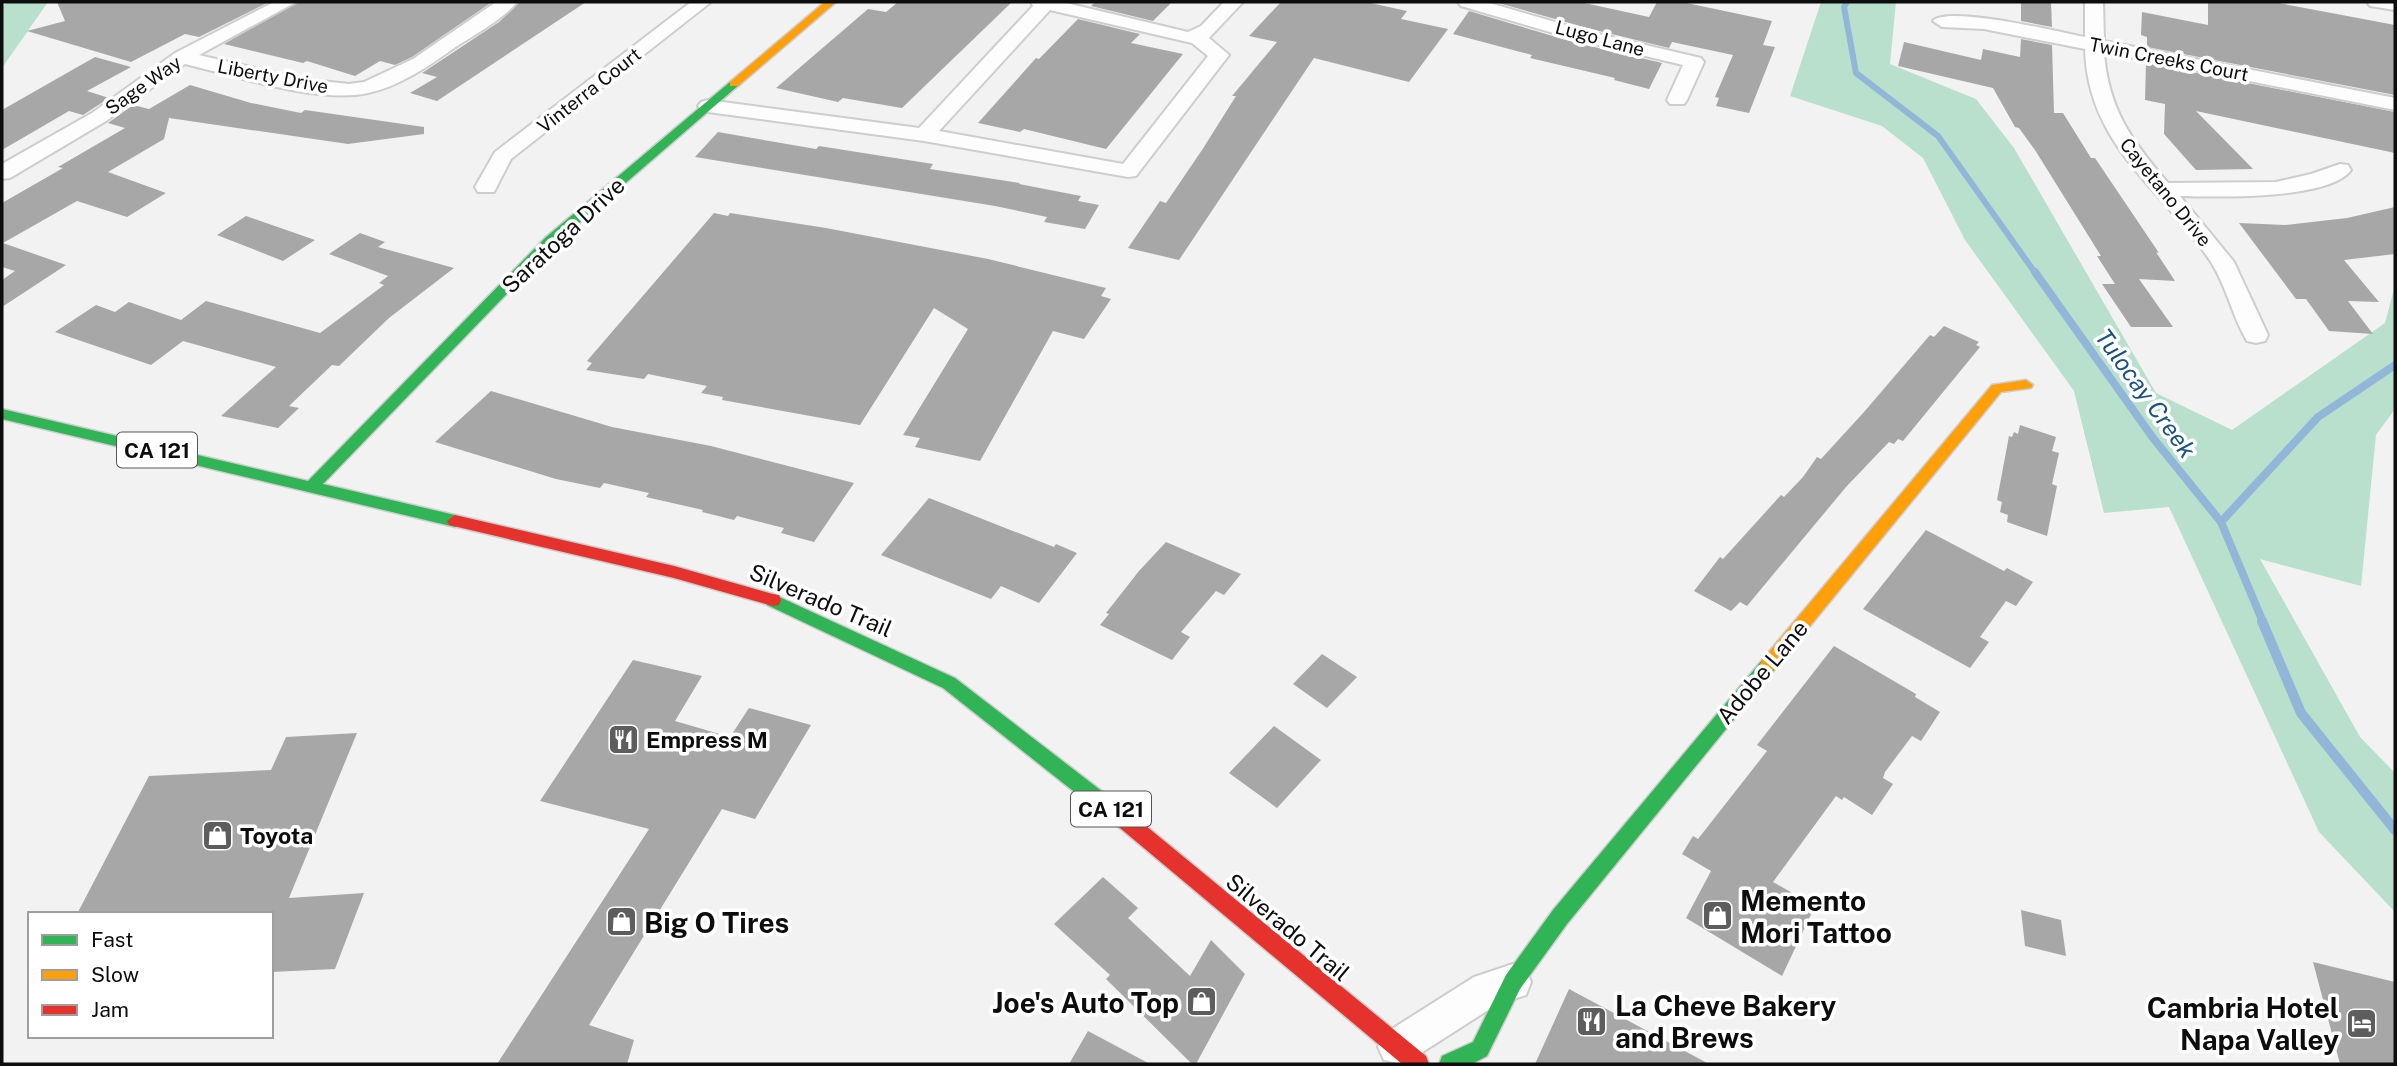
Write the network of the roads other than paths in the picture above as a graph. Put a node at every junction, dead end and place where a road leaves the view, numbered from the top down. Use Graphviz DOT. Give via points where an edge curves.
graph roads {
  1 [pos="287,2"];
  2 [pos="508,2"];
  3 [pos="702,2"];
  4 [pos="831,2"];
  5 [pos="1234,2"];
  6 [pos="1467,2"];
  7 [pos="2094,2"];
  8 [pos="2376,2"];
  9 [pos="1043,3"];
  10 [pos="2395,5"];
  11 [pos="1942,21"];
  12 [pos="1198,37"];
  13 [pos="2094,44"];
  14 [pos="182,57"];
  15 [pos="1677,100"];
  16 [pos="2395,104"];
  17 [pos="708,106"];
  18 [pos="924,135"];
  19 [pos="2340,170"];
  20 [pos="2,173"];
  21 [pos="486,187"];
  22 [pos="2165,189"];
  23 [pos="2256,335"];
  24 [pos="2026,385"];
  25 [pos="2,414"];
  26 [pos="312,486"];
  27 [pos="1513,982"];
  28 [pos="1407,1055"];
  29 [pos="1450,1064"];
  1 -- 14 [label="street, Sage Way"];
  2 -- 14 [label="street, Liberty Drive" via="396,77 365,88 329,89"];
  3 -- 21 [label="street, Vinterra Court" via="502,156"];
  4 -- 17 [label="street, Saratoga Drive"];
  5 -- 12 [label="street"];
  6 -- 15 [label="street, Lugo Lane" via="1694,62"];
  7 -- 13 [label="street, Cayetano Drive"];
  8 -- 10 [label="street"];
  9 -- 12 [label="street"];
  9 -- 18 [label="street"];
  11 -- 13 [label="street, Twin Creeks Court" via="1984,23"];
  12 -- 18 [label="street" via="1219,55 1128,171"];
  13 -- 16 [label="street, Twin Creeks Court"];
  13 -- 22 [label="street, Cayetano Drive" via="2102,102 2124,143"];
  14 -- 20 [label="street, Sage Way" via="99,117"];
  17 -- 18 [label="street"];
  17 -- 26 [label="street, Saratoga Drive" via="550,241"];
  19 -- 22 [label="street" via="2275,191"];
  22 -- 23 [label="street, Cayetano Drive" via="2223,263"];
  24 -- 27 [label="street, Adobe Lane" via="1997,388 1560,917"];
  25 -- 26 [label="street, Silverado Trail / CA 121"];
  26 -- 28 [label="street, Silverado Trail / CA 121" via="761,595 948,683 1097,797"];
  27 -- 28 [label="street" via="1487,990"];
  27 -- 29 [label="street, Adobe Lane" via="1480,1049"];
}
